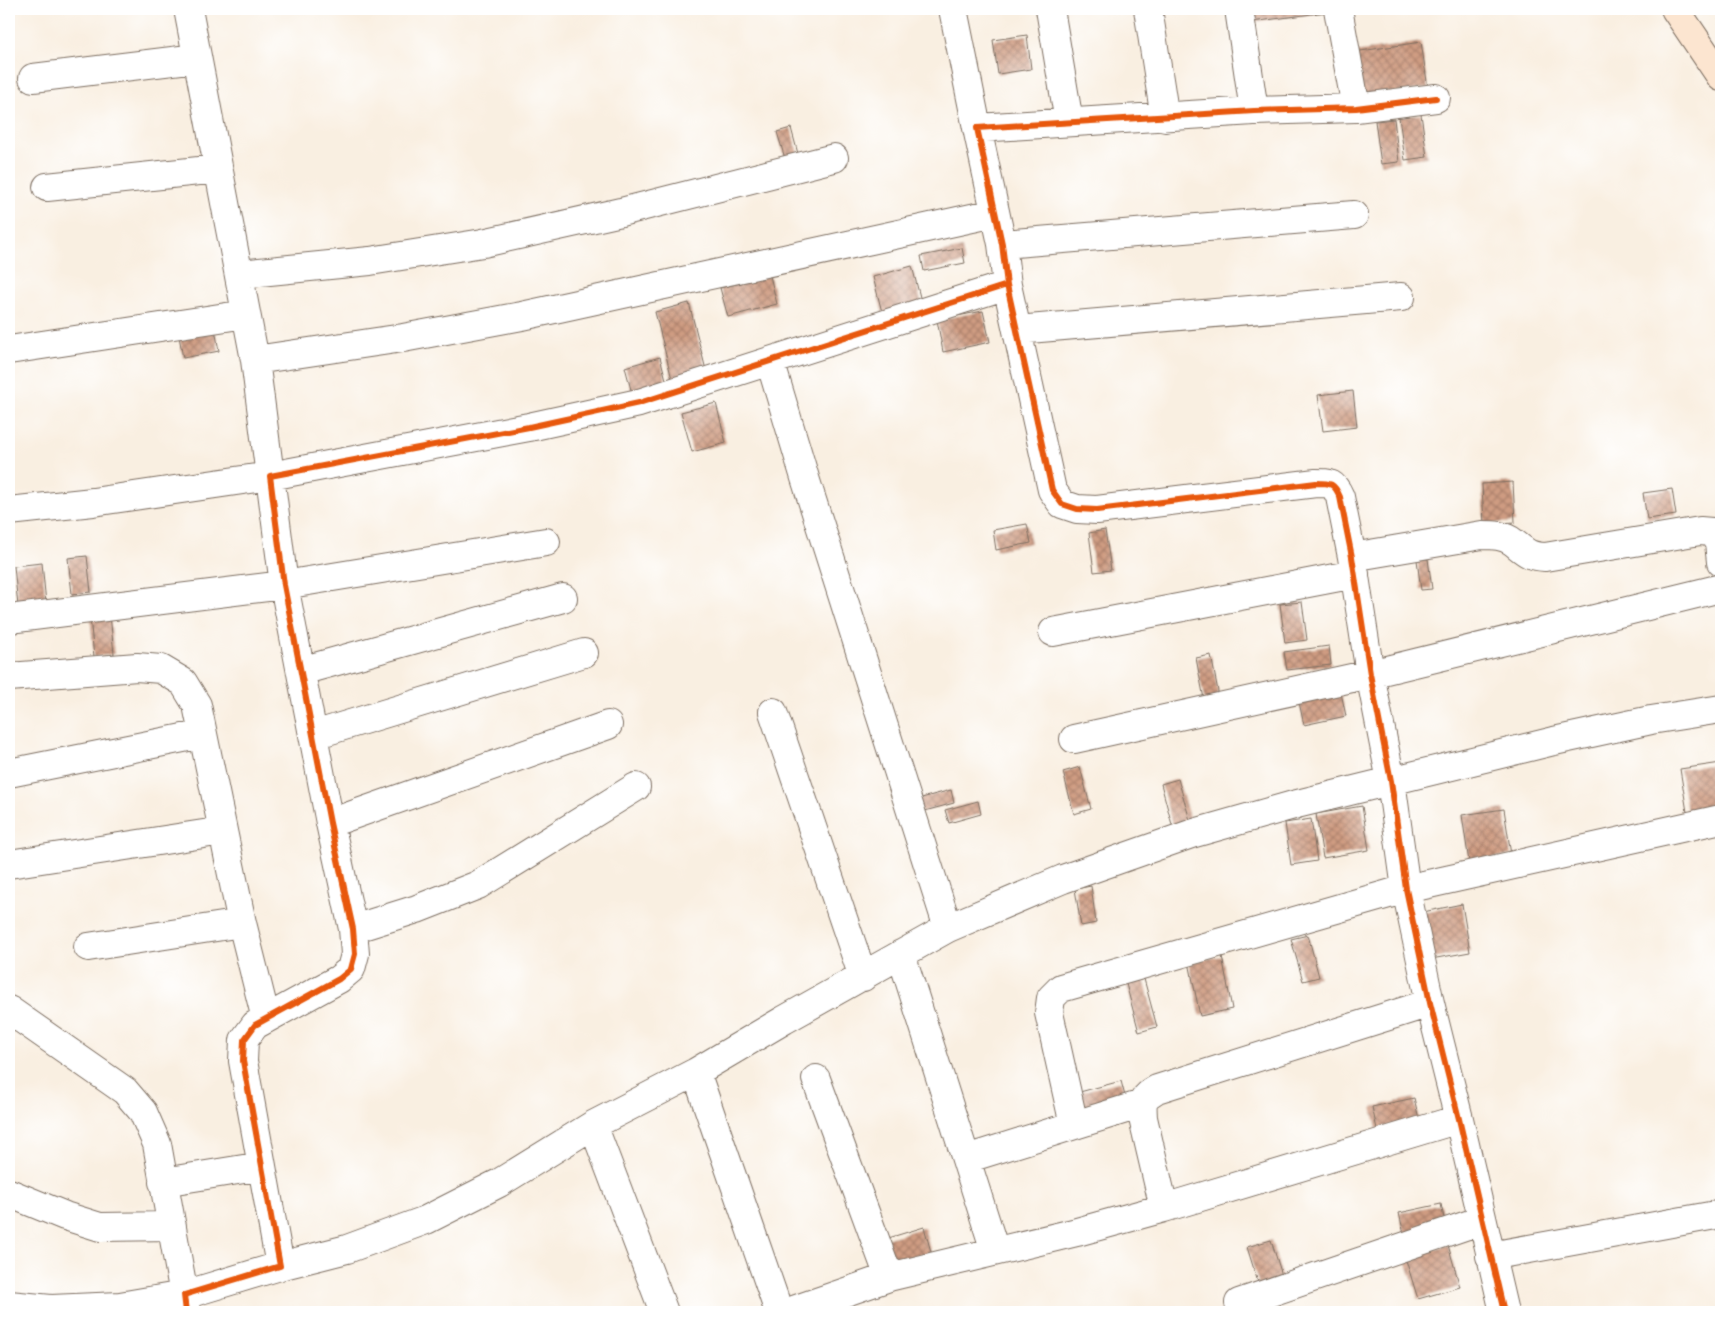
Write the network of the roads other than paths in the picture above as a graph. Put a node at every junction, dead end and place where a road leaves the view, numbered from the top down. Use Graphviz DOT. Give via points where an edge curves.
graph roads {
  1 [pos="192,9"];
  2 [pos="953,9"];
  3 [pos="1050,9"];
  4 [pos="1148,9"];
  5 [pos="1239,9"];
  6 [pos="1338,9"];
  7 [pos="1675,9"];
  8 [pos="197,58"];
  9 [pos="33,78"];
  10 [pos="1721,78"];
  11 [pos="1436,98"];
  12 [pos="1356,108"];
  13 [pos="1254,111"];
  14 [pos="1165,118"];
  15 [pos="1068,122"];
  16 [pos="977,128"];
  17 [pos="834,158"];
  18 [pos="218,169"];
  19 [pos="47,187"];
  20 [pos="995,213"];
  21 [pos="1354,215"];
  22 [pos="1002,244"];
  23 [pos="238,274"];
  24 [pos="1007,285"];
  25 [pos="1401,297"];
  26 [pos="246,314"];
  27 [pos="1018,330"];
  28 [pos="9,350"];
  29 [pos="255,360"];
  30 [pos="770,360"];
  31 [pos="270,476"];
  32 [pos="9,511"];
  33 [pos="546,542"];
  34 [pos="1721,562"];
  35 [pos="1354,566"];
  36 [pos="284,585"];
  37 [pos="1721,588"];
  38 [pos="563,598"];
  39 [pos="9,619"];
  40 [pos="1053,632"];
  41 [pos="584,653"];
  42 [pos="301,670"];
  43 [pos="1370,674"];
  44 [pos="9,677"];
  45 [pos="1721,709"];
  46 [pos="773,712"];
  47 [pos="608,725"];
  48 [pos="203,734"];
  49 [pos="314,735"];
  50 [pos="1074,739"];
  51 [pos="9,774"];
  52 [pos="1391,781"];
  53 [pos="636,786"];
  54 [pos="1721,820"];
  55 [pos="330,823"];
  56 [pos="223,831"];
  57 [pos="9,864"];
  58 [pos="1406,889"];
  59 [pos="242,923"];
  60 [pos="948,928"];
  61 [pos="353,929"];
  62 [pos="88,947"];
  63 [pos="901,954"];
  64 [pos="862,977"];
  65 [pos="1430,1003"];
  66 [pos="9,1010"];
  67 [pos="266,1019"];
  68 [pos="696,1072"];
  69 [pos="816,1079"];
  70 [pos="1142,1104"];
  71 [pos="1460,1119"];
  72 [pos="1074,1125"];
  73 [pos="593,1126"];
  74 [pos="966,1159"];
  75 [pos="262,1166"];
  76 [pos="163,1182"];
  77 [pos="9,1193"];
  78 [pos="1164,1208"];
  79 [pos="1721,1214"];
  80 [pos="1482,1220"];
  81 [pos="172,1226"];
  82 [pos="995,1251"];
  83 [pos="1490,1256"];
  84 [pos="280,1266"];
  85 [pos="888,1277"];
  86 [pos="1239,1303"];
  87 [pos="185,1304"];
  88 [pos="9,1305"];
  89 [pos="664,1312"];
  90 [pos="779,1312"];
  91 [pos="788,1312"];
  92 [pos="1504,1312"];
  1 -- 8 [label="street"];
  2 -- 16 [label="street"];
  3 -- 15 [label="street"];
  4 -- 14 [label="street"];
  5 -- 13 [label="street"];
  6 -- 12 [label="street"];
  7 -- 10 [label="street"];
  8 -- 9 [label="street"];
  8 -- 18 [label="street"];
  11 -- 12 [label="street"];
  12 -- 13 [label="street"];
  13 -- 14 [label="street"];
  14 -- 15 [label="street"];
  15 -- 16 [label="street"];
  16 -- 20 [label="street"];
  17 -- 23 [label="street" via="483,243 370,261"];
  18 -- 19 [label="street"];
  18 -- 23 [label="street"];
  20 -- 22 [label="street"];
  20 -- 29 [label="street" via="522,316"];
  21 -- 22 [label="street"];
  22 -- 24 [label="street"];
  23 -- 26 [label="street"];
  24 -- 27 [label="street"];
  24 -- 30 [label="street"];
  25 -- 27 [label="street"];
  26 -- 28 [label="street"];
  26 -- 29 [label="street"];
  27 -- 35 [label="street" via="1052,490 1062,504 1097,510 1329,483 1336,487 1340,497"];
  29 -- 31 [label="street"];
  30 -- 31 [label="street" via="630,405"];
  30 -- 60 [label="street"];
  31 -- 32 [label="street"];
  31 -- 36 [label="street"];
  33 -- 36 [label="street"];
  34 -- 35 [label="street" via="1718,543 1712,532 1700,531 1545,557 1532,556 1499,535 1482,534"];
  35 -- 40 [label="street"];
  35 -- 43 [label="street"];
  36 -- 39 [label="street"];
  36 -- 42 [label="street"];
  37 -- 43 [label="street"];
  38 -- 42 [label="street"];
  41 -- 49 [label="street"];
  42 -- 49 [label="street"];
  43 -- 50 [label="street"];
  43 -- 52 [label="street"];
  44 -- 48 [label="street" via="137,667 161,669 183,682 197,705"];
  45 -- 52 [label="street" via="1554,741"];
  46 -- 64 [label="street"];
  47 -- 55 [label="street"];
  48 -- 51 [label="street"];
  48 -- 56 [label="street"];
  49 -- 55 [label="street"];
  52 -- 58 [label="street"];
  52 -- 60 [label="street" via="1191,834 1063,879"];
  53 -- 61 [label="street" via="478,885"];
  54 -- 58 [label="street"];
  55 -- 61 [label="street"];
  56 -- 57 [label="street"];
  56 -- 59 [label="street"];
  58 -- 65 [label="street"];
  58 -- 72 [label="street" via="1061,988 1051,998 1049,1013"];
  59 -- 62 [label="street"];
  59 -- 67 [label="street"];
  60 -- 63 [label="street"];
  61 -- 67 [label="street" via="355,954 351,968 339,979"];
  63 -- 64 [label="street"];
  63 -- 74 [label="street"];
  64 -- 68 [label="street"];
  65 -- 70 [label="street" via="1157,1089 1146,1095"];
  65 -- 71 [label="street"];
  66 -- 76 [label="street" via="125,1091 143,1112 157,1144"];
  67 -- 75 [label="street" via="255,1025 244,1040 243,1061"];
  68 -- 73 [label="street"];
  68 -- 90 [label="street"];
  69 -- 85 [label="street"];
  70 -- 72 [label="street"];
  70 -- 78 [label="street"];
  71 -- 78 [label="street"];
  71 -- 80 [label="street"];
  72 -- 74 [label="street"];
  73 -- 84 [label="street" via="499,1184 426,1220 347,1249"];
  73 -- 89 [label="street"];
  74 -- 82 [label="street"];
  75 -- 76 [label="street"];
  75 -- 84 [label="street"];
  76 -- 81 [label="street"];
  77 -- 81 [label="street" via="100,1227"];
  78 -- 82 [label="street"];
  79 -- 83 [label="street"];
  80 -- 83 [label="street"];
  80 -- 86 [label="street"];
  81 -- 87 [label="street"];
  82 -- 85 [label="street"];
  83 -- 92 [label="street"];
  84 -- 87 [label="street"];
  85 -- 91 [label="street"];
  87 -- 88 [label="street" via="51,1309"];
}
